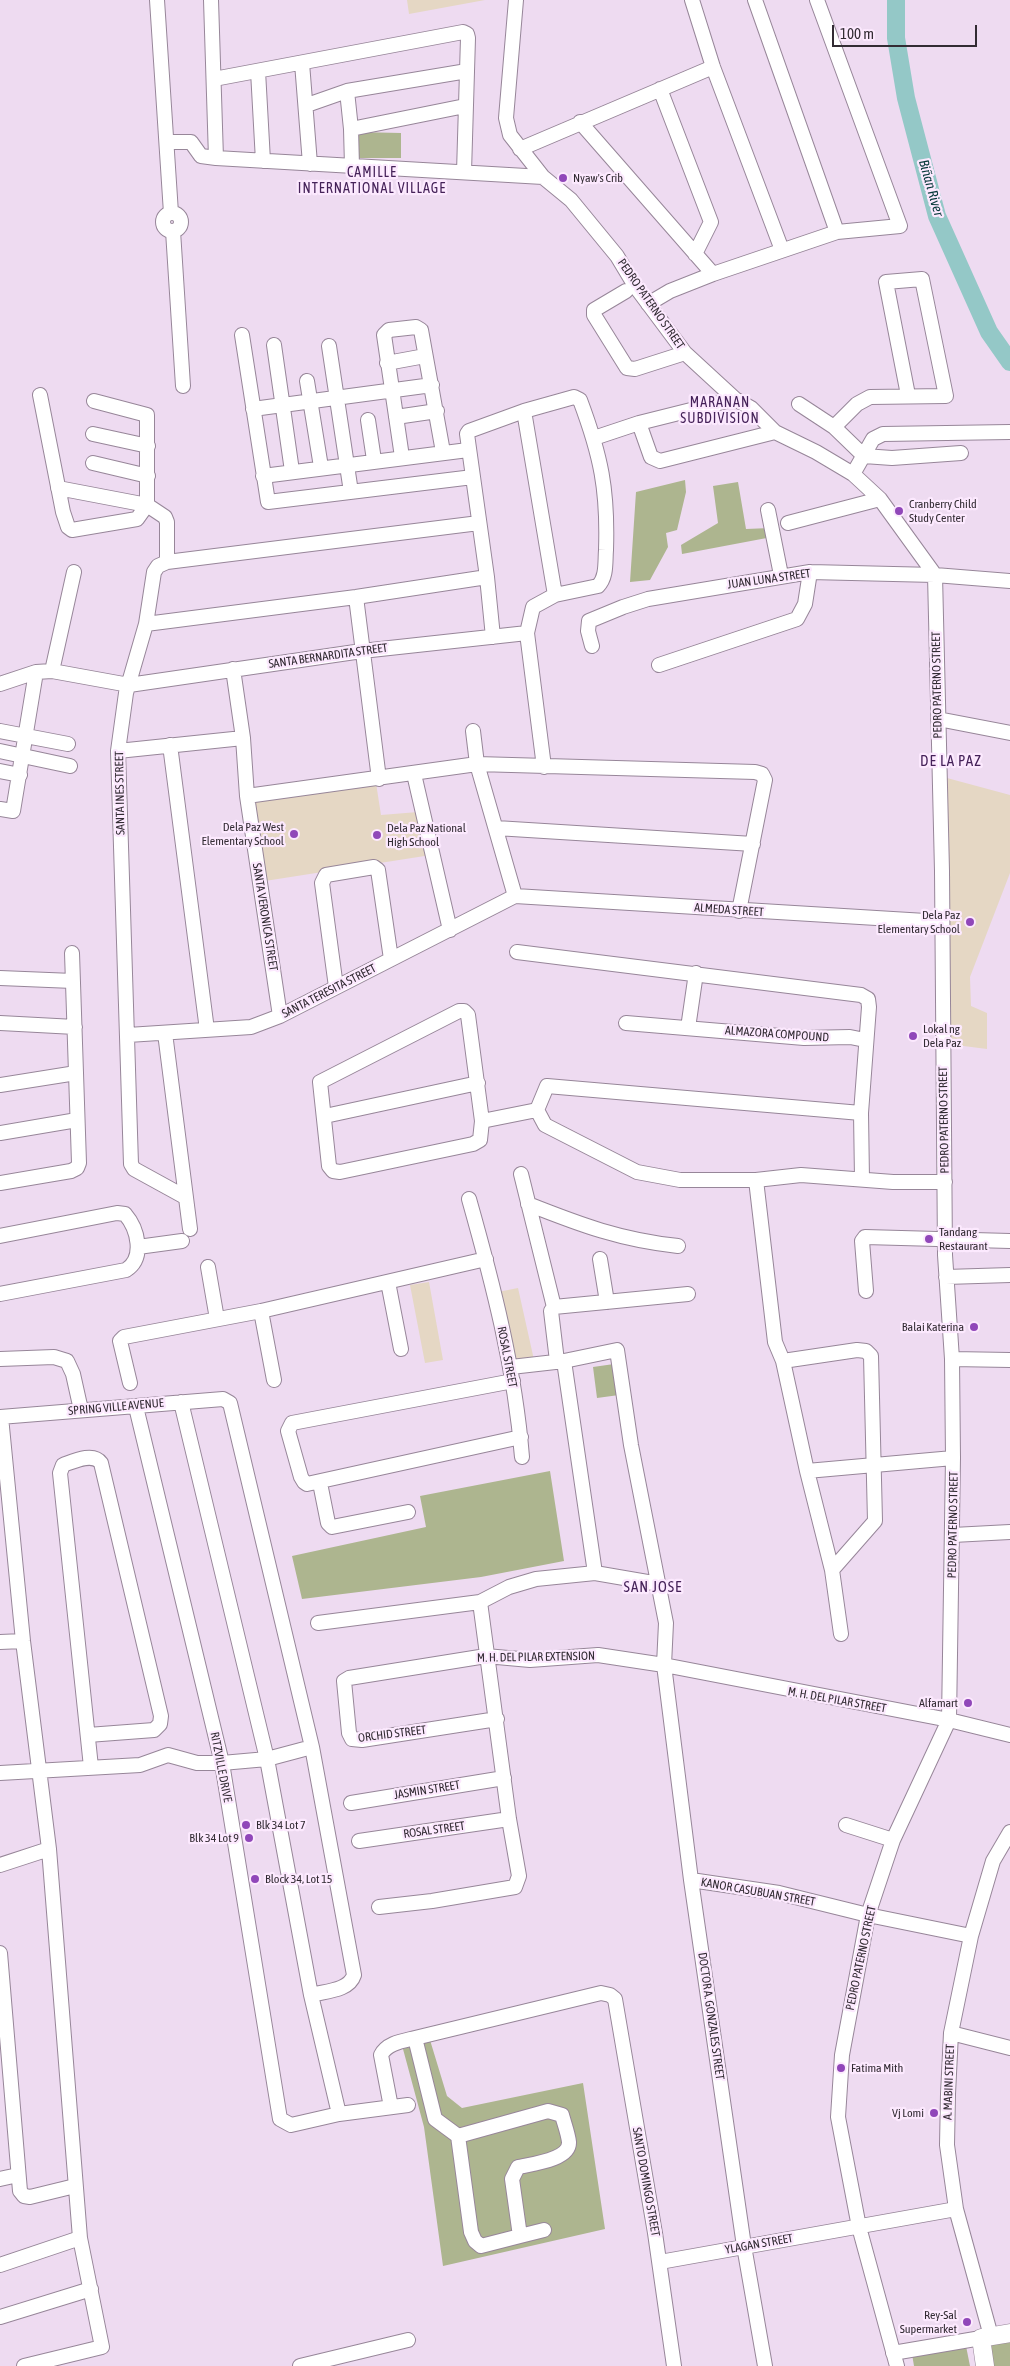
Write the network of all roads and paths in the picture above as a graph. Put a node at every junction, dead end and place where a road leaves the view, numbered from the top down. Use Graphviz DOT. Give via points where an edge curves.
graph roads {
  1 [pos="157,0"];
  2 [pos="211,0"];
  3 [pos="516,0"];
  4 [pos="692,0"];
  5 [pos="755,0"];
  6 [pos="817,0"];
  7 [pos="302,63"];
  8 [pos="713,67"];
  9 [pos="258,71"];
  10 [pos="467,71"];
  11 [pos="214,79"];
  12 [pos="660,89"];
  13 [pos="347,91"];
  14 [pos="307,105"];
  15 [pos="465,106"];
  16 [pos="580,122"];
  17 [pos="351,129"];
  18 [pos="168,142"];
  19 [pos="520,149"];
  20 [pos="216,158"];
  21 [pos="264,161"];
  22 [pos="310,164"];
  23 [pos="352,166"];
  24 [pos="464,172"];
  25 [pos="544,177"];
  26 [pos="837,232"];
  27 [pos="782,250"];
  28 [pos="695,254"];
  29 [pos="713,274"];
  30 [pos="626,291"];
  31 [pos="648,304"];
  32 [pos="242,335"];
  33 [pos="274,345"];
  34 [pos="329,346"];
  35 [pos="685,354"];
  36 [pos="425,356"];
  37 [pos="387,363"];
  38 [pos="307,381"];
  39 [pos="432,385"];
  40 [pos="183,386"];
  41 [pos="392,391"];
  42 [pos="40,395"];
  43 [pos="908,395"];
  44 [pos="336,398"];
  45 [pos="735,399"];
  46 [pos="94,401"];
  47 [pos="310,401"];
  48 [pos="799,404"];
  49 [pos="282,405"];
  50 [pos="253,409"];
  51 [pos="437,411"];
  52 [pos="524,411"];
  53 [pos="396,417"];
  54 [pos="368,420"];
  55 [pos="639,422"];
  56 [pos="834,426"];
  57 [pos="775,432"];
  58 [pos="1010,432"];
  59 [pos="93,434"];
  60 [pos="594,438"];
  61 [pos="148,446"];
  62 [pos="468,450"];
  63 [pos="444,452"];
  64 [pos="961,453"];
  65 [pos="864,456"];
  66 [pos="402,457"];
  67 [pos="374,460"];
  68 [pos="93,463"];
  69 [pos="347,464"];
  70 [pos="321,467"];
  71 [pos="292,472"];
  72 [pos="853,474"];
  73 [pos="148,476"];
  74 [pos="263,476"];
  75 [pos="473,478"];
  76 [pos="58,488"];
  77 [pos="352,492"];
  78 [pos="880,499"];
  79 [pos="147,505"];
  80 [pos="768,510"];
  81 [pos="479,523"];
  82 [pos="788,523"];
  83 [pos="168,562"];
  84 [pos="74,572"];
  85 [pos="810,572"];
  86 [pos="782,575"];
  87 [pos="935,575"];
  88 [pos="487,577"];
  89 [pos="1010,581"];
  90 [pos="555,595"];
  91 [pos="356,597"];
  92 [pos="146,624"];
  93 [pos="527,633"];
  94 [pos="493,637"];
  95 [pos="592,646"];
  96 [pos="362,651"];
  97 [pos="659,665"];
  98 [pos="234,669"];
  99 [pos="52,671"];
  100 [pos="36,672"];
  101 [pos="0,684"];
  102 [pos="129,685"];
  103 [pos="938,720"];
  104 [pos="0,731"];
  105 [pos="473,731"];
  106 [pos="1010,733"];
  107 [pos="26,735"];
  108 [pos="243,738"];
  109 [pos="68,744"];
  110 [pos="170,745"];
  111 [pos="0,751"];
  112 [pos="118,751"];
  113 [pos="23,755"];
  114 [pos="477,764"];
  115 [pos="70,766"];
  116 [pos="544,767"];
  117 [pos="0,771"];
  118 [pos="414,774"];
  119 [pos="20,775"];
  120 [pos="379,779"];
  121 [pos="247,796"];
  122 [pos="0,808"];
  123 [pos="496,828"];
  124 [pos="753,844"];
  125 [pos="515,896"];
  126 [pos="739,911"];
  127 [pos="942,922"];
  128 [pos="450,930"];
  129 [pos="517,952"];
  130 [pos="72,953"];
  131 [pos="391,959"];
  132 [pos="696,973"];
  133 [pos="0,978"];
  134 [pos="73,981"];
  135 [pos="336,987"];
  136 [pos="280,1016"];
  137 [pos="0,1023"];
  138 [pos="626,1024"];
  139 [pos="74,1027"];
  140 [pos="688,1028"];
  141 [pos="208,1030"];
  142 [pos="166,1033"];
  143 [pos="128,1035"];
  144 [pos="865,1040"];
  145 [pos="76,1073"];
  146 [pos="478,1083"];
  147 [pos="0,1085"];
  148 [pos="537,1110"];
  149 [pos="861,1113"];
  150 [pos="325,1116"];
  151 [pos="77,1120"];
  152 [pos="482,1120"];
  153 [pos="0,1133"];
  154 [pos="521,1174"];
  155 [pos="862,1179"];
  156 [pos="756,1180"];
  157 [pos="945,1182"];
  158 [pos="0,1183"];
  159 [pos="185,1197"];
  160 [pos="469,1199"];
  161 [pos="528,1204"];
  162 [pos="0,1236"];
  163 [pos="945,1240"];
  164 [pos="1010,1241"];
  165 [pos="678,1246"];
  166 [pos="138,1247"];
  167 [pos="486,1259"];
  168 [pos="600,1260"];
  169 [pos="208,1267"];
  170 [pos="1010,1275"];
  171 [pos="946,1277"];
  172 [pos="388,1282"];
  173 [pos="866,1291"];
  174 [pos="0,1294"];
  175 [pos="688,1294"];
  176 [pos="607,1302"];
  177 [pos="554,1307"];
  178 [pos="261,1311"];
  179 [pos="217,1319"];
  180 [pos="401,1349"];
  181 [pos="0,1359"];
  182 [pos="952,1359"];
  183 [pos="1010,1360"];
  184 [pos="560,1361"];
  185 [pos="783,1361"];
  186 [pos="512,1374"];
  187 [pos="274,1380"];
  188 [pos="130,1383"];
  189 [pos="181,1402"];
  190 [pos="136,1407"];
  191 [pos="80,1410"];
  192 [pos="0,1417"];
  193 [pos="520,1437"];
  194 [pos="522,1457"];
  195 [pos="954,1458"];
  196 [pos="875,1464"];
  197 [pos="807,1471"];
  198 [pos="320,1483"];
  199 [pos="408,1512"];
  200 [pos="1010,1532"];
  201 [pos="953,1535"];
  202 [pos="832,1570"];
  203 [pos="595,1573"];
  204 [pos="659,1584"];
  205 [pos="480,1602"];
  206 [pos="318,1623"];
  207 [pos="841,1634"];
  208 [pos="23,1641"];
  209 [pos="0,1642"];
  210 [pos="486,1656"];
  211 [pos="664,1665"];
  212 [pos="349,1678"];
  213 [pos="497,1719"];
  214 [pos="949,1720"];
  215 [pos="88,1735"];
  216 [pos="1010,1735"];
  217 [pos="312,1747"];
  218 [pos="267,1759"];
  219 [pos="222,1763"];
  220 [pos="91,1767"];
  221 [pos="38,1772"];
  222 [pos="0,1773"];
  223 [pos="504,1778"];
  224 [pos="351,1803"];
  225 [pos="509,1819"];
  226 [pos="846,1825"];
  227 [pos="1010,1832"];
  228 [pos="359,1840"];
  229 [pos="893,1840"];
  230 [pos="49,1849"];
  231 [pos="0,1865"];
  232 [pos="691,1880"];
  233 [pos="379,1907"];
  234 [pos="868,1915"];
  235 [pos="971,1936"];
  236 [pos="0,1953"];
  237 [pos="0,1960"];
  238 [pos="311,1995"];
  239 [pos="951,2033"];
  240 [pos="415,2038"];
  241 [pos="1010,2048"];
  242 [pos="408,2104"];
  243 [pos="391,2107"];
  244 [pos="339,2114"];
  245 [pos="458,2136"];
  246 [pos="18,2175"];
  247 [pos="0,2179"];
  248 [pos="75,2186"];
  249 [pos="956,2209"];
  250 [pos="859,2227"];
  251 [pos="544,2230"];
  252 [pos="520,2236"];
  253 [pos="80,2238"];
  254 [pos="744,2246"];
  255 [pos="660,2262"];
  256 [pos="0,2264"];
  257 [pos="91,2288"];
  258 [pos="0,2317"];
  259 [pos="1010,2333"];
  260 [pos="986,2337"];
  261 [pos="408,2340"];
  262 [pos="895,2360"];
  263 [pos="24,2366"];
  264 [pos="300,2366"];
  265 [pos="674,2366"];
  266 [pos="766,2366"];
  267 [pos="985,2366"];
  1 -- 18 [label="street"];
  2 -- 11 [label="street"];
  3 -- 19 [label="street, PEDRO PATERNO STREET" via="506,118 510,135"];
  4 -- 8 [label="street"];
  5 -- 26 [label="street"];
  6 -- 26 [label="street" via="900,226"];
  7 -- 9 [label="street"];
  7 -- 10 [label="street" via="463,32 468,38"];
  7 -- 14 [label="street"];
  8 -- 12 [label="street"];
  8 -- 27 [label="street"];
  9 -- 11 [label="street"];
  9 -- 21 [label="street"];
  10 -- 13 [label="street"];
  10 -- 15 [label="street"];
  11 -- 20 [label="street"];
  12 -- 16 [label="street"];
  12 -- 28 [label="street" via="711,222"];
  13 -- 14 [label="street"];
  13 -- 17 [label="street"];
  14 -- 22 [label="street"];
  15 -- 17 [label="street"];
  15 -- 24 [label="street"];
  16 -- 19 [label="street"];
  16 -- 28 [label="street"];
  17 -- 23 [label="street"];
  18 -- 20 [label="street" via="190,142 201,156"];
  18 -- 40 [label="street" via="171,213 165,216 163,223 166,229 173,231"];
  19 -- 25 [label="street, PEDRO PATERNO STREET"];
  20 -- 21 [label="street"];
  21 -- 22 [label="street"];
  22 -- 23 [label="street"];
  23 -- 24 [label="street"];
  24 -- 25 [label="street"];
  25 -- 31 [label="street, PEDRO PATERNO STREET" via="570,200 611,249"];
  26 -- 27 [label="street"];
  27 -- 29 [label="street"];
  28 -- 29 [label="street"];
  29 -- 31 [label="street" via="670,291"];
  30 -- 35 [label="street" via="594,310 594,315 627,368 634,369"];
  31 -- 35 [label="street, PEDRO PATERNO STREET"];
  32 -- 50 [label="street"];
  33 -- 49 [label="street"];
  34 -- 44 [label="street"];
  35 -- 45 [label="street, PEDRO PATERNO STREET"];
  36 -- 37 [label="street"];
  36 -- 37 [label="street" via="419,328 389,330 384,335"];
  36 -- 39 [label="street"];
  37 -- 41 [label="street"];
  38 -- 47 [label="street"];
  39 -- 41 [label="street"];
  39 -- 51 [label="street"];
  41 -- 44 [label="street"];
  41 -- 53 [label="street"];
  42 -- 76 [label="street"];
  43 -- 43 [label="street" via="946,396 922,279 886,282"];
  43 -- 56 [label="street" via="870,397 857,404"];
  44 -- 47 [label="street"];
  44 -- 69 [label="street"];
  45 -- 55 [label="street"];
  45 -- 57 [label="street, PEDRO PATERNO STREET" via="751,408"];
  46 -- 61 [label="street" via="147,415"];
  47 -- 49 [label="street"];
  47 -- 70 [label="street"];
  48 -- 56 [label="street"];
  49 -- 50 [label="street"];
  49 -- 71 [label="street"];
  50 -- 74 [label="street"];
  51 -- 53 [label="street"];
  51 -- 63 [label="street"];
  52 -- 60 [label="street" via="574,397 580,400"];
  52 -- 62 [label="street" via="469,431"];
  52 -- 90 [label="street"];
  53 -- 66 [label="street"];
  54 -- 67 [label="street"];
  55 -- 57 [label="street" via="650,457 660,461"];
  55 -- 60 [label="street"];
  56 -- 65 [label="street"];
  57 -- 72 [label="street, PEDRO PATERNO STREET"];
  58 -- 65 [label="street" via="883,434 873,439"];
  59 -- 61 [label="street"];
  60 -- 90 [label="street" via="605,482 607,521 603,581 598,586"];
  61 -- 73 [label="street"];
  62 -- 63 [label="street"];
  62 -- 75 [label="street"];
  63 -- 66 [label="street"];
  64 -- 65 [label="street" via="892,458"];
  65 -- 72 [label="street"];
  66 -- 67 [label="street"];
  67 -- 69 [label="street"];
  68 -- 73 [label="street"];
  69 -- 70 [label="street"];
  69 -- 77 [label="street"];
  70 -- 71 [label="street"];
  71 -- 74 [label="street"];
  72 -- 78 [label="street, PEDRO PATERNO STREET"];
  73 -- 79 [label="street"];
  74 -- 77 [label="street" via="269,502"];
  75 -- 77 [label="street"];
  75 -- 81 [label="street"];
  76 -- 79 [label="street"];
  76 -- 79 [label="street" via="68,527 72,530 137,519"];
  78 -- 82 [label="street"];
  78 -- 87 [label="street, PEDRO PATERNO STREET"];
  79 -- 83 [label="street" via="165,517 167,522"];
  80 -- 86 [label="street"];
  81 -- 83 [label="street"];
  81 -- 88 [label="street"];
  83 -- 92 [label="street, SANTA INES STREET" via="158,566 154,572"];
  84 -- 99 [label="street"];
  85 -- 86 [label="street, JUAN LUNA STREET"];
  85 -- 87 [label="street, JUAN LUNA STREET"];
  85 -- 97 [label="street" via="804,604 797,619"];
  86 -- 95 [label="street, JUAN LUNA STREET" via="648,599 622,607 589,621"];
  87 -- 89 [label="street, JUAN LUNA STREET"];
  87 -- 103 [label="street, PEDRO PATERNO STREET"];
  88 -- 91 [label="street"];
  88 -- 94 [label="street"];
  90 -- 93 [label="street" via="534,608"];
  91 -- 92 [label="street"];
  91 -- 96 [label="street"];
  92 -- 102 [label="street, SANTA INES STREET"];
  93 -- 94 [label="street, SANTA BERNARDITA STREET"];
  93 -- 116 [label="street"];
  94 -- 96 [label="street, SANTA BERNARDITA STREET"];
  96 -- 98 [label="street, SANTA BERNARDITA STREET"];
  96 -- 120 [label="street"];
  98 -- 102 [label="street, SANTA BERNARDITA STREET"];
  98 -- 108 [label="street, SANTA VERONICA STREET"];
  99 -- 100 [label="street, SANTA BERNARDITA STREET"];
  99 -- 102 [label="street, SANTA BERNARDITA STREET"];
  100 -- 101 [label="street, SANTA BERNARDITA STREET"];
  100 -- 107 [label="street"];
  102 -- 112 [label="street, SANTA INES STREET"];
  103 -- 106 [label="street"];
  103 -- 127 [label="street, PEDRO PATERNO STREET"];
  104 -- 107 [label="street"];
  105 -- 114 [label="street"];
  107 -- 109 [label="street"];
  107 -- 113 [label="street"];
  108 -- 110 [label="street"];
  108 -- 121 [label="street, SANTA VERONICA STREET"];
  110 -- 112 [label="street"];
  110 -- 141 [label="street"];
  111 -- 113 [label="street"];
  112 -- 143 [label="street, SANTA INES STREET"];
  113 -- 115 [label="street"];
  113 -- 119 [label="street"];
  114 -- 116 [label="street"];
  114 -- 118 [label="street"];
  114 -- 123 [label="street"];
  116 -- 124 [label="street" via="762,774 764,780"];
  117 -- 119 [label="street"];
  118 -- 120 [label="street"];
  118 -- 128 [label="street"];
  119 -- 122 [label="street" via="13,811"];
  120 -- 121 [label="street"];
  121 -- 136 [label="street, SANTA VERONICA STREET"];
  123 -- 124 [label="street"];
  123 -- 125 [label="street"];
  124 -- 126 [label="street"];
  125 -- 126 [label="street, ALMEDA STREET"];
  125 -- 128 [label="street, SANTA TERESITA STREET"];
  126 -- 127 [label="street, ALMEDA STREET"];
  127 -- 157 [label="street, PEDRO PATERNO STREET"];
  128 -- 131 [label="street, SANTA TERESITA STREET"];
  129 -- 132 [label="street"];
  130 -- 134 [label="street"];
  131 -- 135 [label="street, SANTA TERESITA STREET"];
  131 -- 135 [label="street" via="380,872 374,867 326,876 322,883"];
  132 -- 140 [label="street"];
  132 -- 144 [label="street" via="861,995 868,999 869,1007"];
  133 -- 134 [label="street"];
  134 -- 139 [label="street"];
  135 -- 136 [label="street, SANTA TERESITA STREET"];
  136 -- 141 [label="street, SANTA TERESITA STREET" via="251,1027"];
  137 -- 139 [label="street"];
  138 -- 140 [label="street, ALMAZORA COMPOUND"];
  139 -- 145 [label="street"];
  140 -- 144 [label="street, ALMAZORA COMPOUND"];
  141 -- 142 [label="street, SANTA TERESITA STREET"];
  142 -- 143 [label="street, SANTA TERESITA STREET"];
  142 -- 159 [label="street"];
  143 -- 159 [label="street, SANTA INES STREET" via="131,1164 134,1169"];
  144 -- 149 [label="street"];
  145 -- 147 [label="street"];
  145 -- 151 [label="street"];
  146 -- 150 [label="street"];
  146 -- 150 [label="street" via="468,1015 459,1011 320,1082"];
  146 -- 152 [label="street"];
  148 -- 149 [label="street" via="548,1086"];
  148 -- 152 [label="street"];
  148 -- 156 [label="street" via="545,1125 637,1172 680,1180"];
  149 -- 155 [label="street"];
  150 -- 152 [label="street" via="329,1166 340,1172 474,1144 480,1140"];
  151 -- 153 [label="street"];
  151 -- 158 [label="street" via="77,1168"];
  154 -- 161 [label="street"];
  155 -- 156 [label="street" via="801,1175"];
  155 -- 157 [label="street"];
  156 -- 185 [label="street" via="775,1342"];
  157 -- 163 [label="street, PEDRO PATERNO STREET"];
  159 -- 166 [label="street" via="186,1235"];
  160 -- 167 [label="street, ROSAL STREET"];
  161 -- 165 [label="street" via="610,1235"];
  161 -- 177 [label="street"];
  162 -- 166 [label="street" via="117,1213 125,1214 130,1220"];
  163 -- 164 [label="street"];
  163 -- 171 [label="street, PEDRO PATERNO STREET"];
  163 -- 173 [label="street" via="865,1237 862,1241"];
  166 -- 174 [label="street" via="138,1258 126,1270"];
  167 -- 172 [label="street"];
  167 -- 186 [label="street, ROSAL STREET"];
  168 -- 176 [label="street"];
  169 -- 179 [label="street"];
  170 -- 171 [label="street"];
  171 -- 182 [label="street, PEDRO PATERNO STREET"];
  172 -- 178 [label="street"];
  172 -- 180 [label="street"];
  175 -- 176 [label="street"];
  176 -- 177 [label="street"];
  177 -- 184 [label="street" via="551,1310"];
  178 -- 179 [label="street"];
  178 -- 187 [label="street"];
  179 -- 188 [label="street" via="121,1338"];
  181 -- 191 [label="street" via="54,1357 67,1362 73,1374"];
  182 -- 183 [label="street"];
  182 -- 195 [label="street, PEDRO PATERNO STREET"];
  184 -- 186 [label="street"];
  184 -- 203 [label="street"];
  184 -- 204 [label="street, DOCTOR A. GONZALES STREET" via="616,1350"];
  185 -- 196 [label="street" via="857,1350 866,1351 871,1356"];
  185 -- 197 [label="street"];
  186 -- 193 [label="street, ROSAL STREET"];
  186 -- 198 [label="street" via="292,1424 288,1431 301,1477 308,1484"];
  189 -- 190 [label="street, SPRING VILLE AVENUE"];
  189 -- 217 [label="street, SPRING VILLE AVENUE" via="223,1398 230,1403"];
  189 -- 218 [label="street"];
  190 -- 191 [label="street, SPRING VILLE AVENUE"];
  190 -- 219 [label="street, RITZVILLE DRIVE"];
  191 -- 192 [label="street, SPRING VILLE AVENUE"];
  192 -- 208 [label="street"];
  193 -- 194 [label="street, ROSAL STREET"];
  193 -- 198 [label="street"];
  195 -- 196 [label="street"];
  195 -- 201 [label="street, PEDRO PATERNO STREET"];
  196 -- 197 [label="street"];
  196 -- 202 [label="street" via="875,1521"];
  197 -- 202 [label="street"];
  198 -- 199 [label="street" via="328,1523 332,1527"];
  200 -- 201 [label="street"];
  201 -- 214 [label="street, PEDRO PATERNO STREET"];
  202 -- 207 [label="street"];
  203 -- 204 [label="street"];
  203 -- 205 [label="street" via="536,1579 509,1587"];
  204 -- 211 [label="street, DOCTOR A. GONZALES STREET" via="666,1623"];
  205 -- 206 [label="street"];
  205 -- 210 [label="street"];
  208 -- 209 [label="street"];
  208 -- 221 [label="street"];
  210 -- 211 [label="street, M. H. DEL PILAR EXTENSION" via="530,1660 598,1655"];
  210 -- 212 [label="street, M. H. DEL PILAR EXTENSION"];
  210 -- 213 [label="street"];
  211 -- 214 [label="street, M. H. DEL PILAR STREET"];
  211 -- 232 [label="street, DOCTOR A. GONZALES STREET"];
  212 -- 213 [label="street, ORCHID STREET" via="344,1680 344,1689 352,1739"];
  213 -- 223 [label="street"];
  214 -- 216 [label="street, M. H. DEL PILAR STREET"];
  214 -- 229 [label="street, PEDRO PATERNO STREET"];
  215 -- 215 [label="street" via="60,1473 63,1465 92,1457 101,1463 161,1716 160,1724 154,1730"];
  215 -- 220 [label="street"];
  217 -- 218 [label="street"];
  217 -- 238 [label="street" via="354,1976 346,1987"];
  218 -- 219 [label="street"];
  218 -- 238 [label="street"];
  219 -- 220 [label="street" via="197,1763 168,1755 140,1765"];
  219 -- 244 [label="street, RITZVILLE DRIVE" via="280,2119 291,2125"];
  220 -- 221 [label="street"];
  221 -- 222 [label="street"];
  221 -- 230 [label="street"];
  223 -- 224 [label="street, JASMIN STREET"];
  223 -- 225 [label="street"];
  225 -- 228 [label="street, ROSAL STREET"];
  225 -- 233 [label="street" via="519,1876 515,1887"];
  226 -- 229 [label="street"];
  227 -- 235 [label="street, A. MABINI STREET" via="993,1860"];
  229 -- 234 [label="street, PEDRO PATERNO STREET"];
  230 -- 231 [label="street"];
  230 -- 248 [label="street"];
  232 -- 234 [label="street, KANOR CASUBUAN STREET" via="779,1893"];
  232 -- 254 [label="street, DOCTOR A. GONZALES STREET"];
  234 -- 235 [label="street, KANOR CASUBUAN STREET"];
  234 -- 250 [label="street, PEDRO PATERNO STREET" via="842,2055 838,2117"];
  235 -- 239 [label="street, A. MABINI STREET"];
  236 -- 237 [label="street"];
  237 -- 246 [label="street"];
  238 -- 244 [label="street"];
  239 -- 241 [label="street"];
  239 -- 249 [label="street, A. MABINI STREET" via="947,2146"];
  240 -- 243 [label="street" via="384,2049 381,2055"];
  240 -- 245 [label="street" via="435,2119"];
  240 -- 255 [label="street, SANTO DOMINGO STREET" via="601,1993 610,1995 614,1999"];
  242 -- 243 [label="street"];
  243 -- 244 [label="street"];
  245 -- 252 [label="street" via="471,2232 475,2241 481,2246"];
  245 -- 252 [label="street" via="548,2110 562,2115 569,2144 561,2156 518,2167 513,2173"];
  246 -- 247 [label="street"];
  246 -- 248 [label="street" via="24,2196"];
  248 -- 253 [label="street"];
  249 -- 250 [label="street, YLAGAN STREET"];
  249 -- 260 [label="street, A. MABINI STREET"];
  250 -- 254 [label="street, YLAGAN STREET"];
  250 -- 262 [label="street, PEDRO PATERNO STREET"];
  251 -- 252 [label="street"];
  253 -- 256 [label="street"];
  253 -- 257 [label="street"];
  254 -- 255 [label="street, YLAGAN STREET"];
  254 -- 266 [label="street, DOCTOR A. GONZALES STREET"];
  255 -- 265 [label="street, SANTO DOMINGO STREET"];
  257 -- 258 [label="street"];
  257 -- 263 [label="street" via="102,2347"];
  259 -- 260 [label="main road"];
  260 -- 262 [label="street"];
  260 -- 267 [label="main road"];
  261 -- 264 [label="street"];
}
